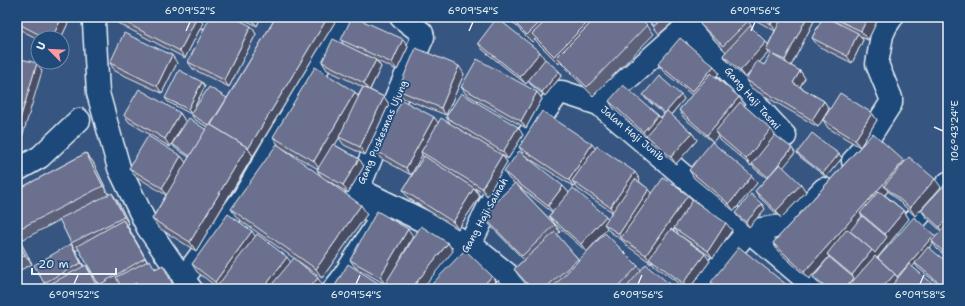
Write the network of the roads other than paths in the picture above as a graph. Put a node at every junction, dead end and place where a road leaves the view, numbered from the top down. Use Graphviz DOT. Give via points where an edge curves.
graph roads {
  1 [pos="96,17"];
  2 [pos="193,17"];
  3 [pos="201,17"];
  4 [pos="347,17"];
  5 [pos="401,17"];
  6 [pos="892,17"];
  7 [pos="691,21"];
  8 [pos="598,104"];
  9 [pos="78,120"];
  10 [pos="785,136"];
  11 [pos="17,170"];
  12 [pos="948,183"];
  13 [pos="358,188"];
  14 [pos="748,231"];
  15 [pos="470,244"];
  16 [pos="883,256"];
  17 [pos="187,284"];
  18 [pos="334,289"];
  19 [pos="435,289"];
  20 [pos="520,289"];
  21 [pos="700,289"];
  22 [pos="816,289"];
  1 -- 17 [label="street" via="94,23 98,93 119,168 148,228"];
  2 -- 3 [label="street"];
  4 -- 17 [label="street" via="244,197"];
  5 -- 13 [label="street, Gang Puskesmas Ujung" via="422,33 423,37"];
  6 -- 14 [label="street" via="882,35 877,64 891,103 856,158 788,225"];
  7 -- 8 [label="street, Jalan Haji Junib"];
  7 -- 10 [label="street, Gang Haji Tasmi" via="698,38 746,88 760,109"];
  8 -- 14 [label="street, Jalan Haji Junib"];
  8 -- 15 [label="street, Gang Haji Sainah" via="558,92 527,137"];
  9 -- 11 [label="street" via="40,156"];
  12 -- 16 [label="street"];
  13 -- 15 [label="street"];
  13 -- 18 [label="street, Gang Puskesmas Ujung" via="358,193 378,222"];
  14 -- 21 [label="street"];
  14 -- 22 [label="street, Jalan Haji Junib"];
  15 -- 19 [label="street, Gang Haji Sainah"];
  15 -- 20 [label="street" via="507,274"];
}
